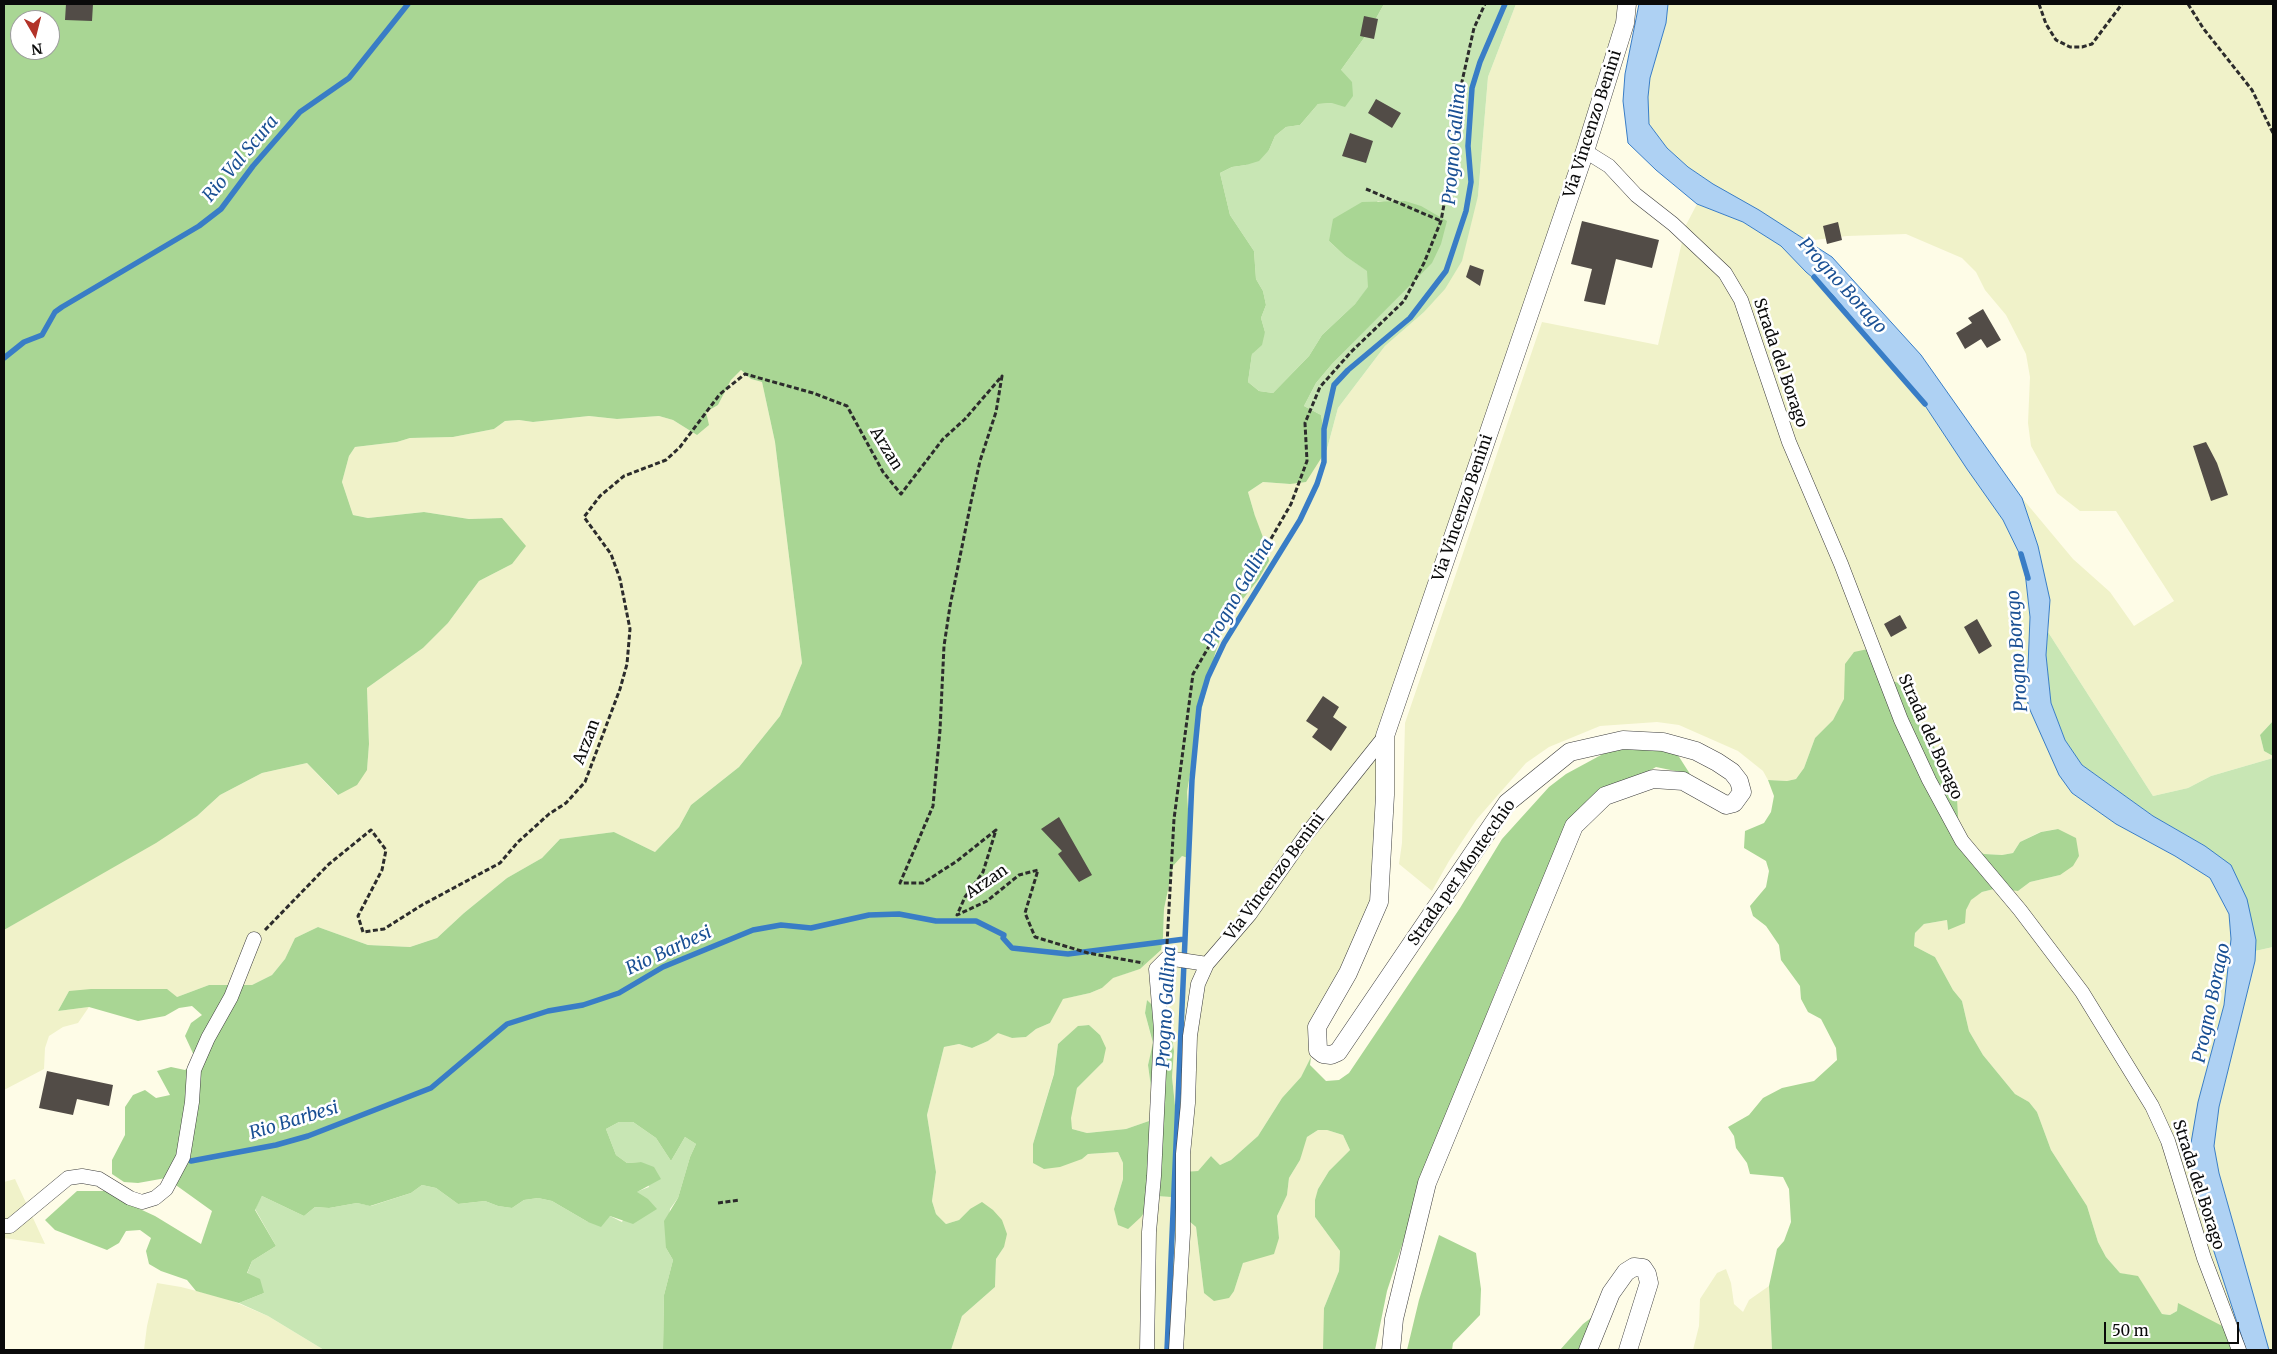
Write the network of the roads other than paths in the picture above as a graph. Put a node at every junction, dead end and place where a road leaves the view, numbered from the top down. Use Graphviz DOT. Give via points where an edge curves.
graph roads {
  1 [pos="1627,4"];
  2 [pos="1585,151"];
  3 [pos="1385,736"];
  4 [pos="252,943"];
  5 [pos="1202,963"];
  6 [pos="4,1226"];
  7 [pos="1147,1350"];
  8 [pos="1176,1350"];
  9 [pos="1391,1350"];
  10 [pos="1588,1350"];
  11 [pos="1628,1350"];
  12 [pos="2239,1350"];
  1 -- 2 [label="street, Via Vincenzo Benini" via="1625,23"];
  2 -- 3 [label="street, Via Vincenzo Benini"];
  2 -- 12 [label="street, Strada del Borago" via="1609,166 1636,195 1725,273 1741,300 1789,442 1901,720 1929,780 1962,841 2082,992 2152,1106 2168,1141 2204,1258"];
  3 -- 5 [label="street, Via Vincenzo Benini" via="1305,836 1250,914"];
  3 -- 9 [label="street, Strada per Montecchio" via="1379,902 1348,973 1318,1027 1318,1050 1323,1054 1338,1052 1507,803 1570,752 1623,740 1663,742 1696,751 1717,762 1732,772 1742,792 1734,803 1726,805 1683,781 1653,779 1605,796 1574,826 1427,1183 1394,1319"];
  4 -- 6 [label="street" via="231,997 194,1070 184,1157 166,1188 155,1198 142,1202 100,1179 68,1178 10,1226"];
  5 -- 7 [label="street" via="1162,962 1156,969 1161,1030 1149,1232"];
  5 -- 8 [label="street, Via Vincenzo Benini" via="1190,1036"];
  10 -- 11 [label="street" via="1611,1294 1626,1272 1634,1267 1642,1268 1649,1283"];
}
